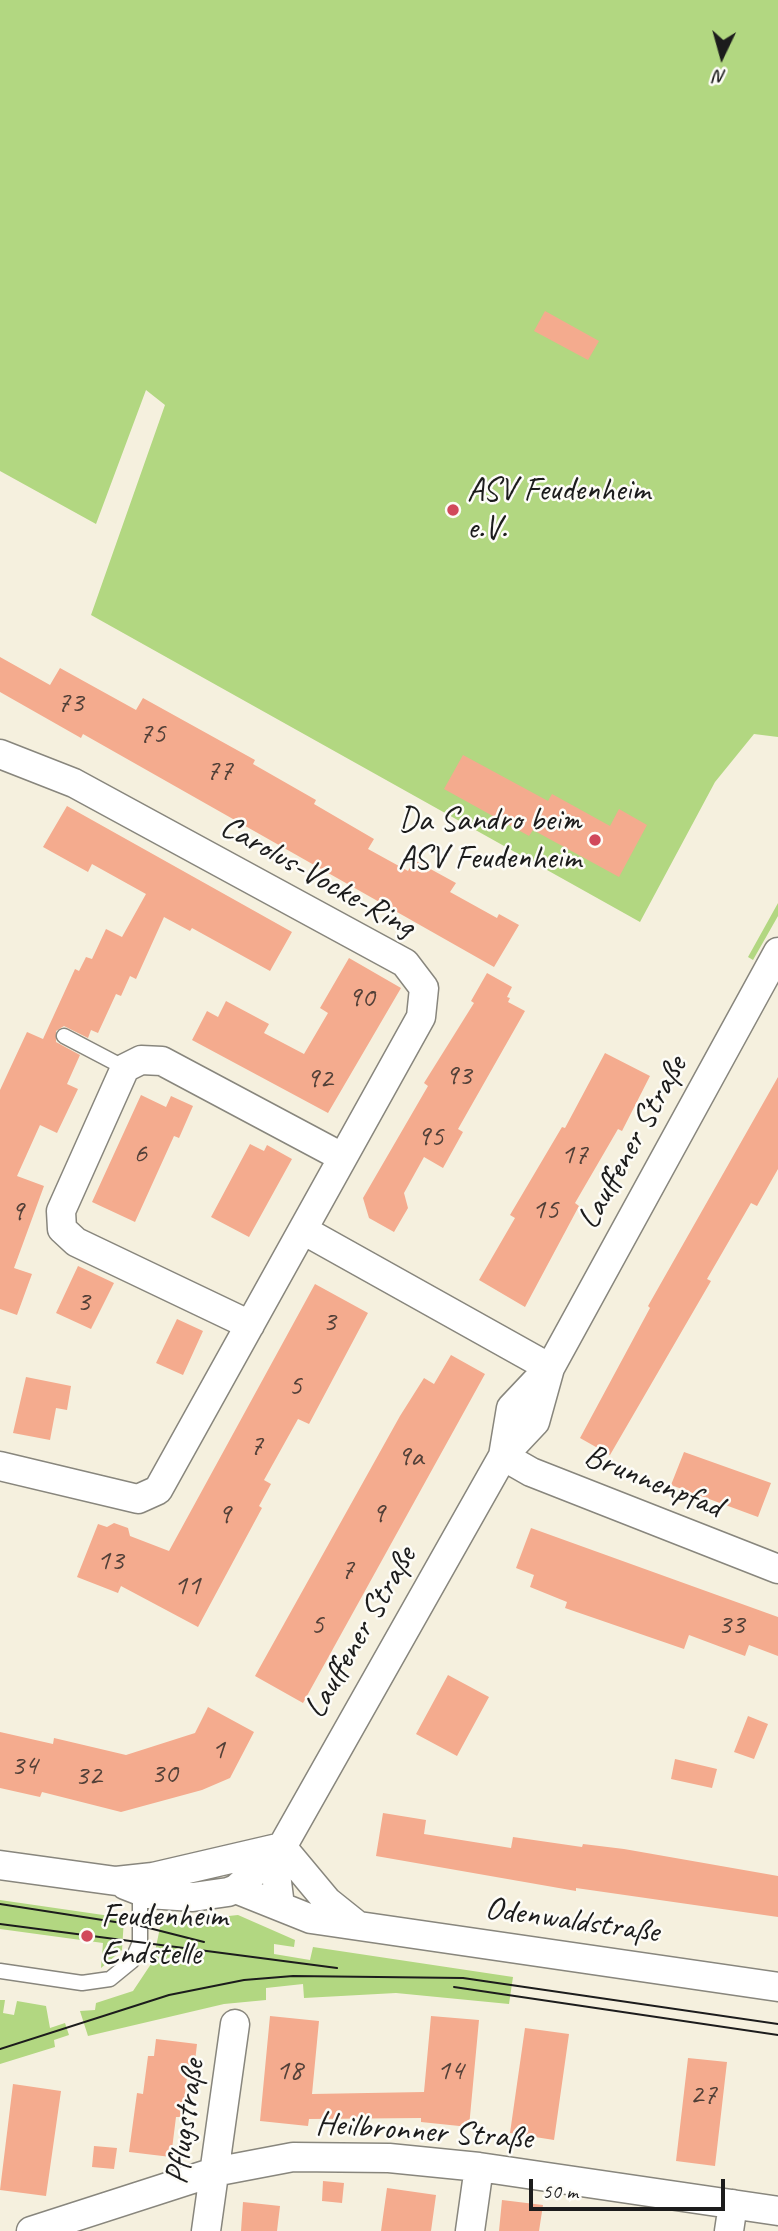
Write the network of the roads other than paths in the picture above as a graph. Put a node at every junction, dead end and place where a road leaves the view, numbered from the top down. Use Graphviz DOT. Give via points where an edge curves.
graph roads {
  1 [pos="0,754"];
  2 [pos="778,952"];
  3 [pos="64,1037"];
  4 [pos="125,1068"];
  5 [pos="342,1157"];
  6 [pos="303,1230"];
  7 [pos="250,1325"];
  8 [pos="550,1368"];
  9 [pos="503,1455"];
  10 [pos="0,1465"];
  11 [pos="778,1569"];
  12 [pos="282,1847"];
  13 [pos="0,1865"];
  14 [pos="128,1886"];
  15 [pos="236,1889"];
  16 [pos="280,1906"];
  17 [pos="357,1925"];
  18 [pos="0,1971"];
  19 [pos="778,1987"];
  20 [pos="235,2024"];
  21 [pos="479,2167"];
  22 [pos="214,2172"];
  23 [pos="778,2211"];
  24 [pos="731,2217"];
  25 [pos="31,2231"];
  26 [pos="206,2231"];
  27 [pos="470,2231"];
  1 -- 5 [label="street, Carolus-Vocke-Ring" via="74,783 405,963 424,988 421,1017"];
  2 -- 8 [label="street, Lauffener Straße"];
  3 -- 4 [label="lane"];
  4 -- 5 [label="street" via="141,1059 162,1061"];
  4 -- 7 [label="street" via="61,1211 62,1229 76,1242"];
  5 -- 6 [label="street, Carolus-Vocke-Ring"];
  6 -- 7 [label="street, Carolus-Vocke-Ring"];
  6 -- 8 [label="street"];
  7 -- 10 [label="street, Carolus-Vocke-Ring" via="158,1490 138,1499"];
  8 -- 9 [label="street, Lauffener Straße" via="512,1408"];
  9 -- 11 [label="street, Brunnenpfad" via="531,1472"];
  9 -- 12 [label="street, Lauffener Straße"];
  12 -- 14 [label="street"];
  12 -- 15 [label="street"];
  12 -- 16 [label="street" via="276,1874"];
  12 -- 17 [label="street" via="327,1901"];
  13 -- 14 [label="street"];
  14 -- 15 [label="street" via="194,1897"];
  14 -- 18 [label="lane" via="140,1942 132,1961 110,1979 82,1983"];
  15 -- 16 [label="street, Odenwaldstraße"];
  16 -- 17 [label="street, Odenwaldstraße" via="311,1919"];
  17 -- 19 [label="street, Odenwaldstraße"];
  20 -- 22 [label="street, Pflugstraße"];
  21 -- 22 [label="street, Heilbronner Straße" via="389,2158 293,2157"];
  21 -- 24 [label="street, Heilbronner Straße"];
  21 -- 27 [label="street"];
  22 -- 25 [label="street, Heilbronner Straße"];
  22 -- 26 [label="street, Pflugstraße"];
  23 -- 24 [label="street, Heilbronner Straße"];
}
